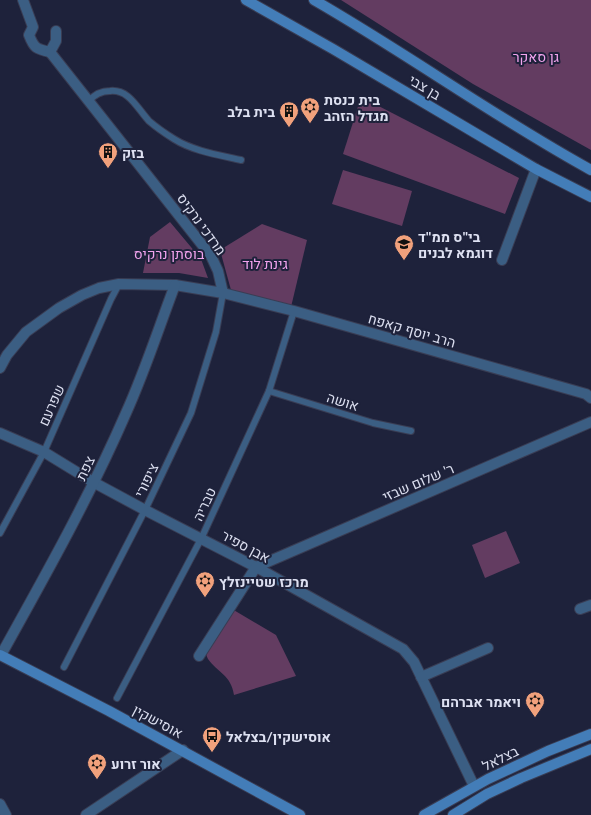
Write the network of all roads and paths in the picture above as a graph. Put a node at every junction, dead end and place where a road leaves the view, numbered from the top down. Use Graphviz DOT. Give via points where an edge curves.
graph roads {
  1 [pos="23,0"];
  2 [pos="246,0"];
  3 [pos="314,0"];
  4 [pos="56,31"];
  5 [pos="50,52"];
  6 [pos="88,101"];
  7 [pos="241,160"];
  8 [pos="536,168"];
  9 [pos="591,170"];
  10 [pos="591,197"];
  11 [pos="502,260"];
  12 [pos="119,284"];
  13 [pos="175,285"];
  14 [pos="223,293"];
  15 [pos="294,311"];
  16 [pos="0,368"];
  17 [pos="269,391"];
  18 [pos="591,398"];
  19 [pos="591,422"];
  20 [pos="411,431"];
  21 [pos="0,433"];
  22 [pos="44,452"];
  23 [pos="94,482"];
  24 [pos="145,510"];
  25 [pos="0,533"];
  26 [pos="201,539"];
  27 [pos="256,567"];
  28 [pos="591,605"];
  29 [pos="580,610"];
  30 [pos="488,648"];
  31 [pos="0,655"];
  32 [pos="199,656"];
  33 [pos="64,667"];
  34 [pos="421,677"];
  35 [pos="117,698"];
  36 [pos="591,734"];
  37 [pos="591,749"];
  38 [pos="184,750"];
  39 [pos="474,786"];
  40 [pos="0,804"];
  41 [pos="6,815"];
  42 [pos="86,815"];
  43 [pos="300,815"];
  44 [pos="424,815"];
  45 [pos="453,815"];
  1 -- 5 [label="street" via="34,26 29,34 33,44 38,50"];
  2 -- 8 [label="main road, בן צבי"];
  3 -- 9 [label="main road, בן צבי" via="362,27 545,145"];
  4 -- 5 [label="street" via="56,41"];
  5 -- 6 [label="street, מרדכי נרקיס"];
  6 -- 7 [label="lane" via="94,95 116,90 137,104 149,121 174,139 208,152"];
  6 -- 14 [label="street, מרדכי נרקיס" via="211,256 218,271"];
  8 -- 10 [label="main road, בן צבי"];
  8 -- 11 [label="street"];
  12 -- 13 [label="street"];
  12 -- 16 [label="street" via="99,288 59,308 26,332"];
  12 -- 22 [label="lane, שפרעם"];
  13 -- 14 [label="street"];
  13 -- 23 [label="street, צפת" via="127,411"];
  14 -- 15 [label="street, הרב יוסף קאפח"];
  14 -- 24 [label="lane, ציפורי" via="216,332 191,413"];
  15 -- 17 [label="lane, טבריה"];
  15 -- 18 [label="street, הרב יוסף קאפח" via="586,394"];
  17 -- 20 [label="lane, אושה" via="373,423"];
  17 -- 26 [label="lane, טבריה"];
  19 -- 27 [label="street, ר' שלום שבזי"];
  21 -- 22 [label="street, אבן ספיר"];
  22 -- 23 [label="street, אבן ספיר"];
  22 -- 25 [label="lane, שפרעם"];
  23 -- 24 [label="street, אבן ספיר"];
  23 -- 31 [label="street, צפת" via="36,593"];
  24 -- 26 [label="street, אבן ספיר"];
  24 -- 33 [label="lane, ציפורי"];
  26 -- 27 [label="street, אבן ספיר"];
  26 -- 35 [label="lane, טבריה"];
  27 -- 32 [label="street"];
  27 -- 34 [label="street, אבן ספיר" via="403,649 414,662"];
  28 -- 29 [label="street"];
  30 -- 34 [label="street"];
  31 -- 38 [label="main road, אוסישקין"];
  34 -- 39 [label="street, אבן ספיר"];
  36 -- 39 [label="main road, בצלאל"];
  37 -- 45 [label="main road, בצלאל" via="520,778"];
  38 -- 42 [label="street"];
  38 -- 43 [label="main road, אוסישקין"];
  39 -- 44 [label="main road, בצלאל"];
  40 -- 41 [label="street"];
}
